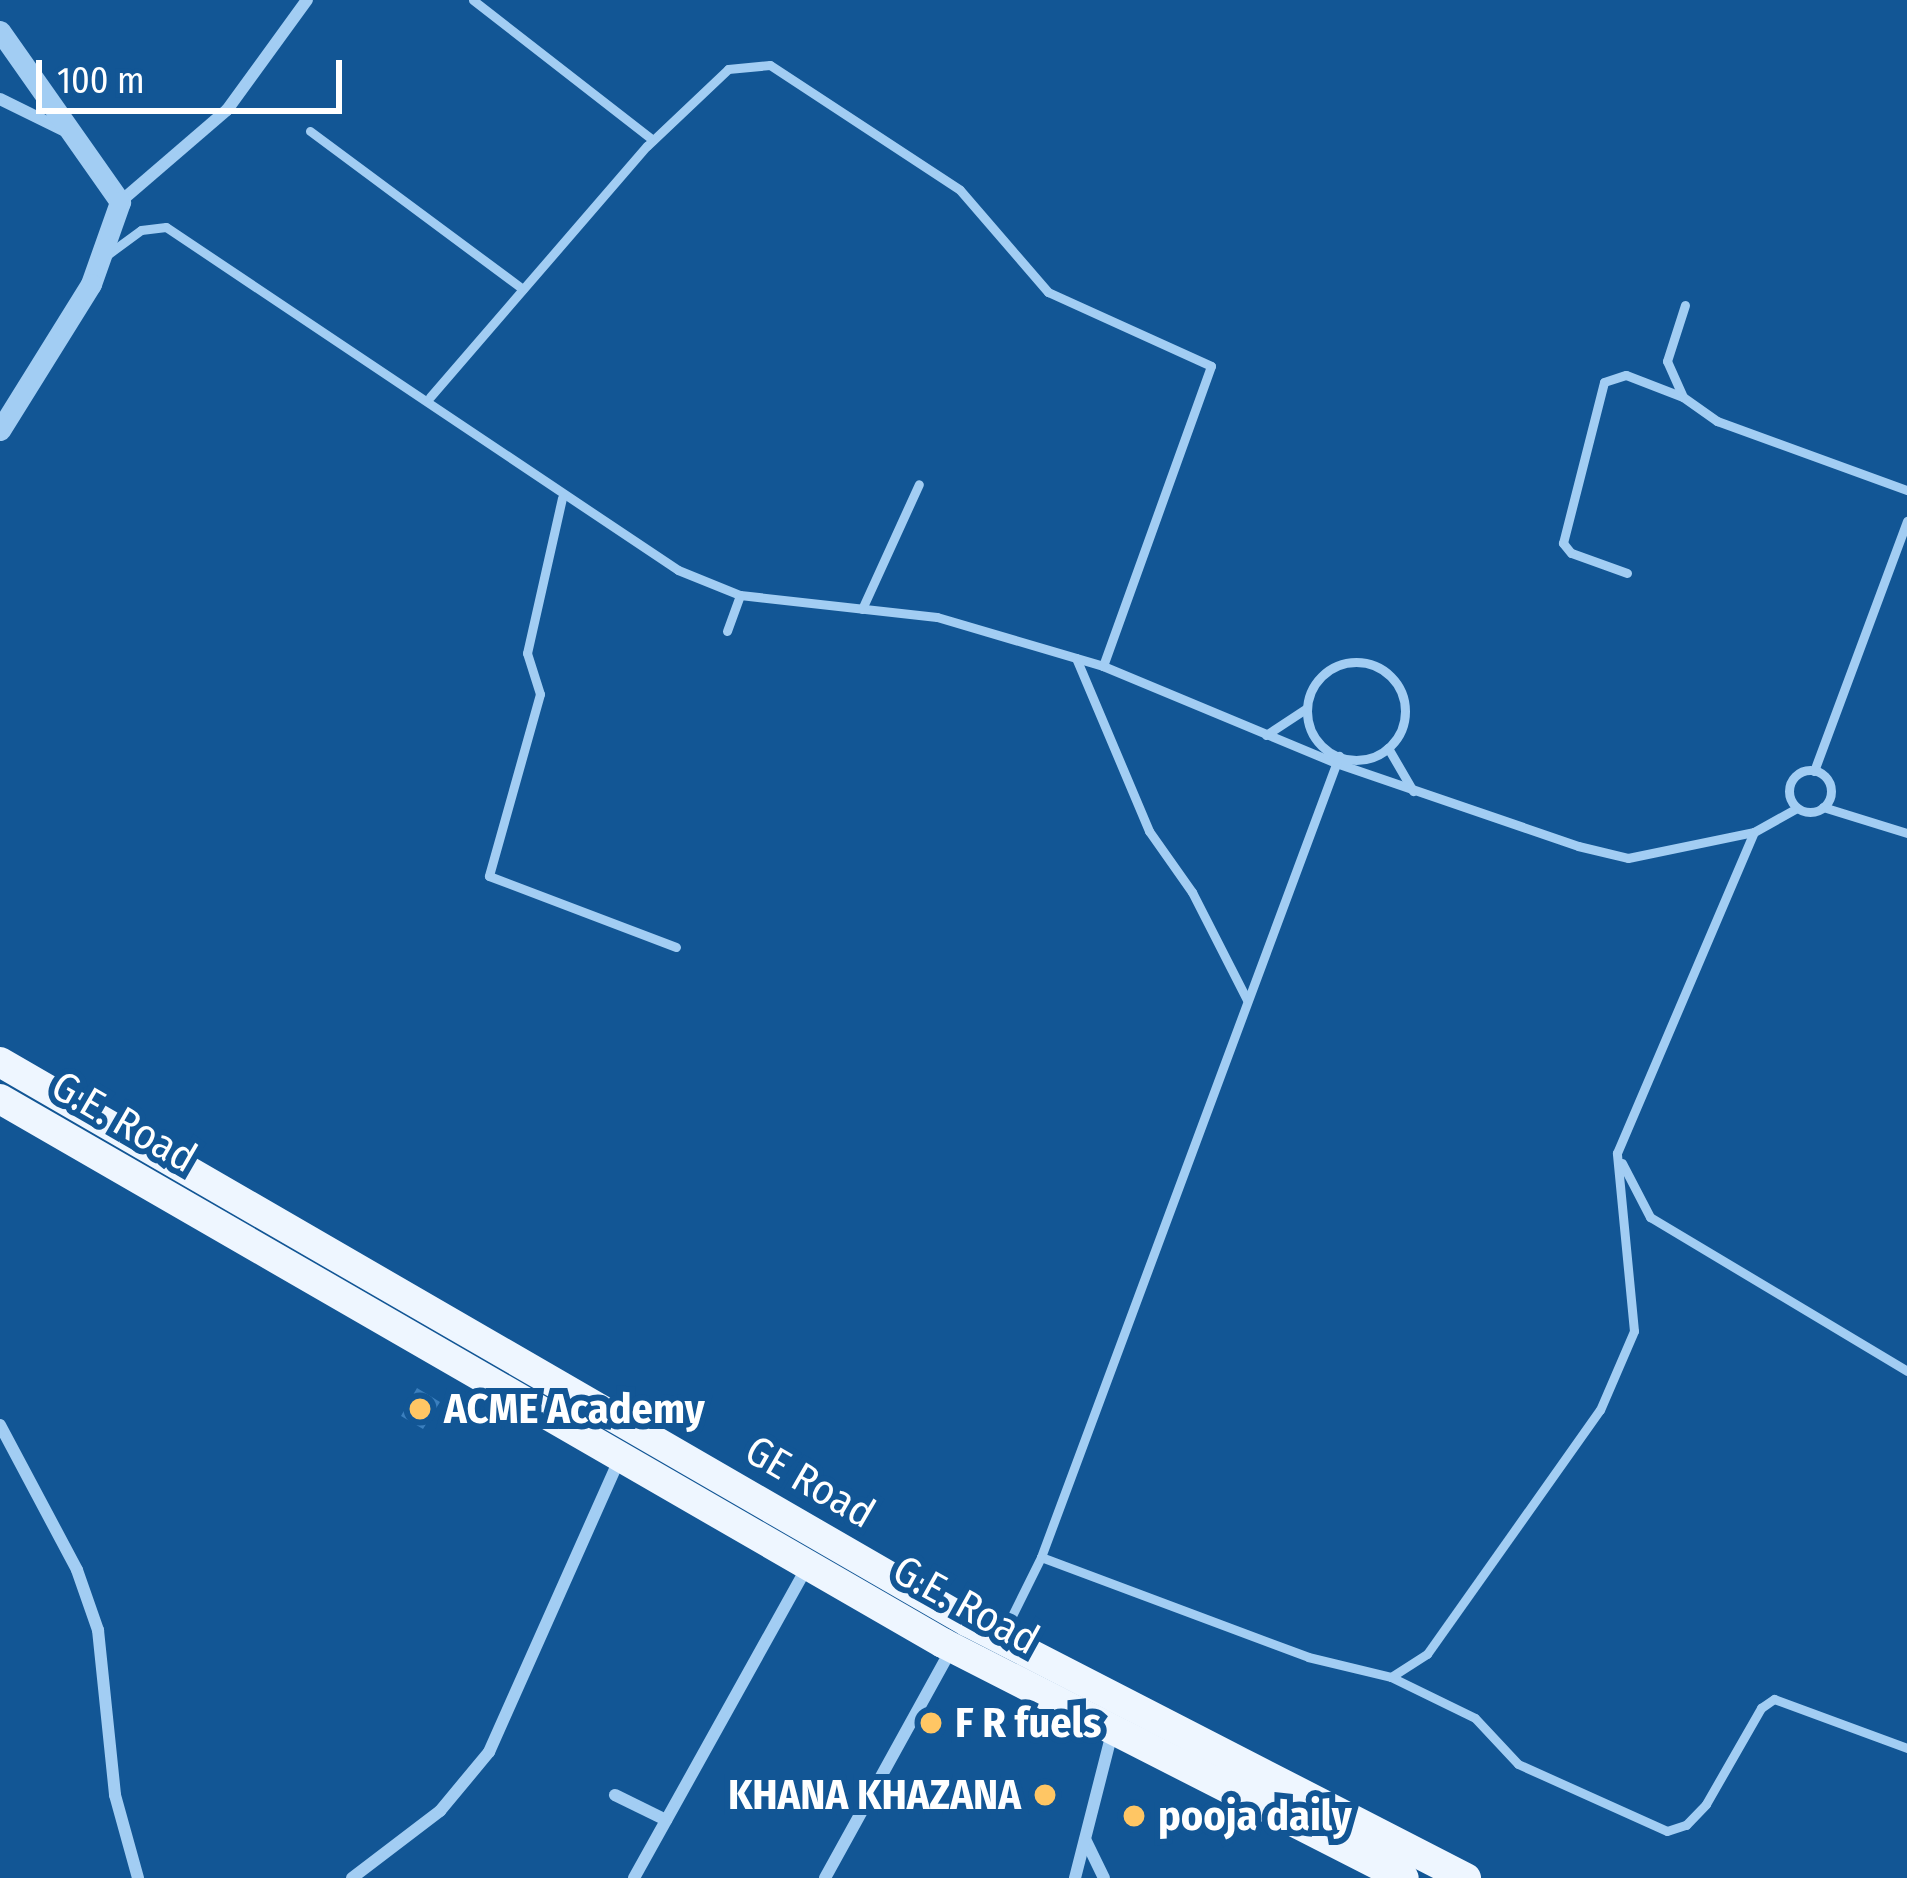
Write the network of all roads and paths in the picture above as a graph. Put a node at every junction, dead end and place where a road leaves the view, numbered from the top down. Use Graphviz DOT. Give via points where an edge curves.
graph roads {
  1 [pos="307,0"];
  2 [pos="473,0"];
  3 [pos="0,31"];
  4 [pos="0,99"];
  5 [pos="310,131"];
  6 [pos="75,136"];
  7 [pos="653,140"];
  8 [pos="120,202"];
  9 [pos="99,260"];
  10 [pos="523,289"];
  11 [pos="1685,305"];
  12 [pos="430,397"];
  13 [pos="1683,397"];
  14 [pos="0,430"];
  15 [pos="919,484"];
  16 [pos="1907,490"];
  17 [pos="562,498"];
  18 [pos="1907,521"];
  19 [pos="1627,573"];
  20 [pos="740,595"];
  21 [pos="862,609"];
  22 [pos="727,631"];
  23 [pos="1076,658"];
  24 [pos="1103,666"];
  25 [pos="1306,708"];
  26 [pos="1266,735"];
  27 [pos="1388,748"];
  28 [pos="1338,760"];
  29 [pos="1814,771"];
  30 [pos="1413,791"];
  31 [pos="1823,807"];
  32 [pos="1797,808"];
  33 [pos="1754,832"];
  34 [pos="1907,832"];
  35 [pos="676,947"];
  36 [pos="1247,1000"];
  37 [pos="0,1062"];
  38 [pos="0,1099"];
  39 [pos="1617,1153"];
  40 [pos="1907,1371"];
  41 [pos="0,1425"];
  42 [pos="621,1457"];
  43 [pos="1041,1557"];
  44 [pos="808,1565"];
  45 [pos="960,1635"];
  46 [pos="1001,1639"];
  47 [pos="1390,1677"];
  48 [pos="1116,1717"];
  49 [pos="1907,1748"];
  50 [pos="615,1795"];
  51 [pos="666,1820"];
  52 [pos="1086,1841"];
  53 [pos="138,1878"];
  54 [pos="352,1878"];
  55 [pos="634,1878"];
  56 [pos="825,1878"];
  57 [pos="1075,1878"];
  58 [pos="1104,1878"];
  59 [pos="1404,1878"];
  60 [pos="1466,1878"];
  1 -- 8 [label="street" via="227,110"];
  2 -- 7 [label="lane"];
  3 -- 6 [label="street"];
  4 -- 6 [label="street"];
  5 -- 10 [label="lane"];
  6 -- 8 [label="street"];
  7 -- 10 [label="lane"];
  7 -- 24 [label="lane" via="728,69 770,65 960,190 1048,292 1210,367"];
  8 -- 9 [label="street"];
  9 -- 12 [label="lane" via="140,230 166,227"];
  9 -- 14 [label="street"];
  10 -- 12 [label="lane"];
  11 -- 13 [label="lane" via="1667,361"];
  12 -- 17 [label="lane"];
  13 -- 16 [label="lane" via="1717,422"];
  13 -- 19 [label="lane" via="1626,375 1604,382 1563,543 1571,554"];
  15 -- 21 [label="lane"];
  17 -- 20 [label="lane" via="678,570"];
  17 -- 35 [label="lane" via="527,653 540,694 489,876"];
  18 -- 29 [label="lane"];
  20 -- 21 [label="lane"];
  20 -- 22 [label="lane"];
  21 -- 23 [label="lane" via="937,616"];
  23 -- 24 [label="lane"];
  23 -- 36 [label="lane" via="1149,831 1192,892"];
  24 -- 26 [label="lane"];
  25 -- 26 [label="lane"];
  25 -- 27 [label="lane" via="1333,667 1382,669 1405,707"];
  25 -- 28 [label="lane" via="1317,740"];
  26 -- 28 [label="lane"];
  27 -- 28 [label="lane"];
  27 -- 30 [label="lane"];
  28 -- 30 [label="lane"];
  28 -- 36 [label="lane"];
  29 -- 31 [label="lane" via="1831,789"];
  29 -- 32 [label="lane" via="1791,783"];
  30 -- 33 [label="lane" via="1628,858"];
  31 -- 32 [label="lane"];
  31 -- 34 [label="lane"];
  32 -- 33 [label="lane"];
  33 -- 39 [label="lane"];
  36 -- 43 [label="lane"];
  37 -- 45 [label="main road, GE Road"];
  38 -- 42 [label="main road, G.E. Road"];
  39 -- 40 [label="lane" via="1650,1217"];
  39 -- 47 [label="lane" via="1634,1331 1588,1427 1427,1654"];
  41 -- 53 [label="street" via="77,1570 98,1630 115,1796"];
  42 -- 44 [label="main road, G.E. Road"];
  42 -- 54 [label="street" via="490,1753 440,1810"];
  43 -- 46 [label="lane"];
  43 -- 47 [label="lane" via="1220,1628"];
  44 -- 45 [label="main road, G.E. Road"];
  44 -- 51 [label="street"];
  45 -- 46 [label="main road, GE Road"];
  45 -- 48 [label="main road, G.E. Road"];
  45 -- 56 [label="street"];
  46 -- 48 [label="main road, GE Road"];
  47 -- 49 [label="lane" via="1475,1718 1518,1764 1667,1831 1686,1826 1706,1804 1761,1708 1774,1700"];
  48 -- 52 [label="street"];
  48 -- 59 [label="main road, G.E. Road"];
  48 -- 60 [label="main road, GE Road"];
  50 -- 51 [label="street"];
  51 -- 55 [label="street"];
  52 -- 57 [label="street"];
  52 -- 58 [label="street"];
}
